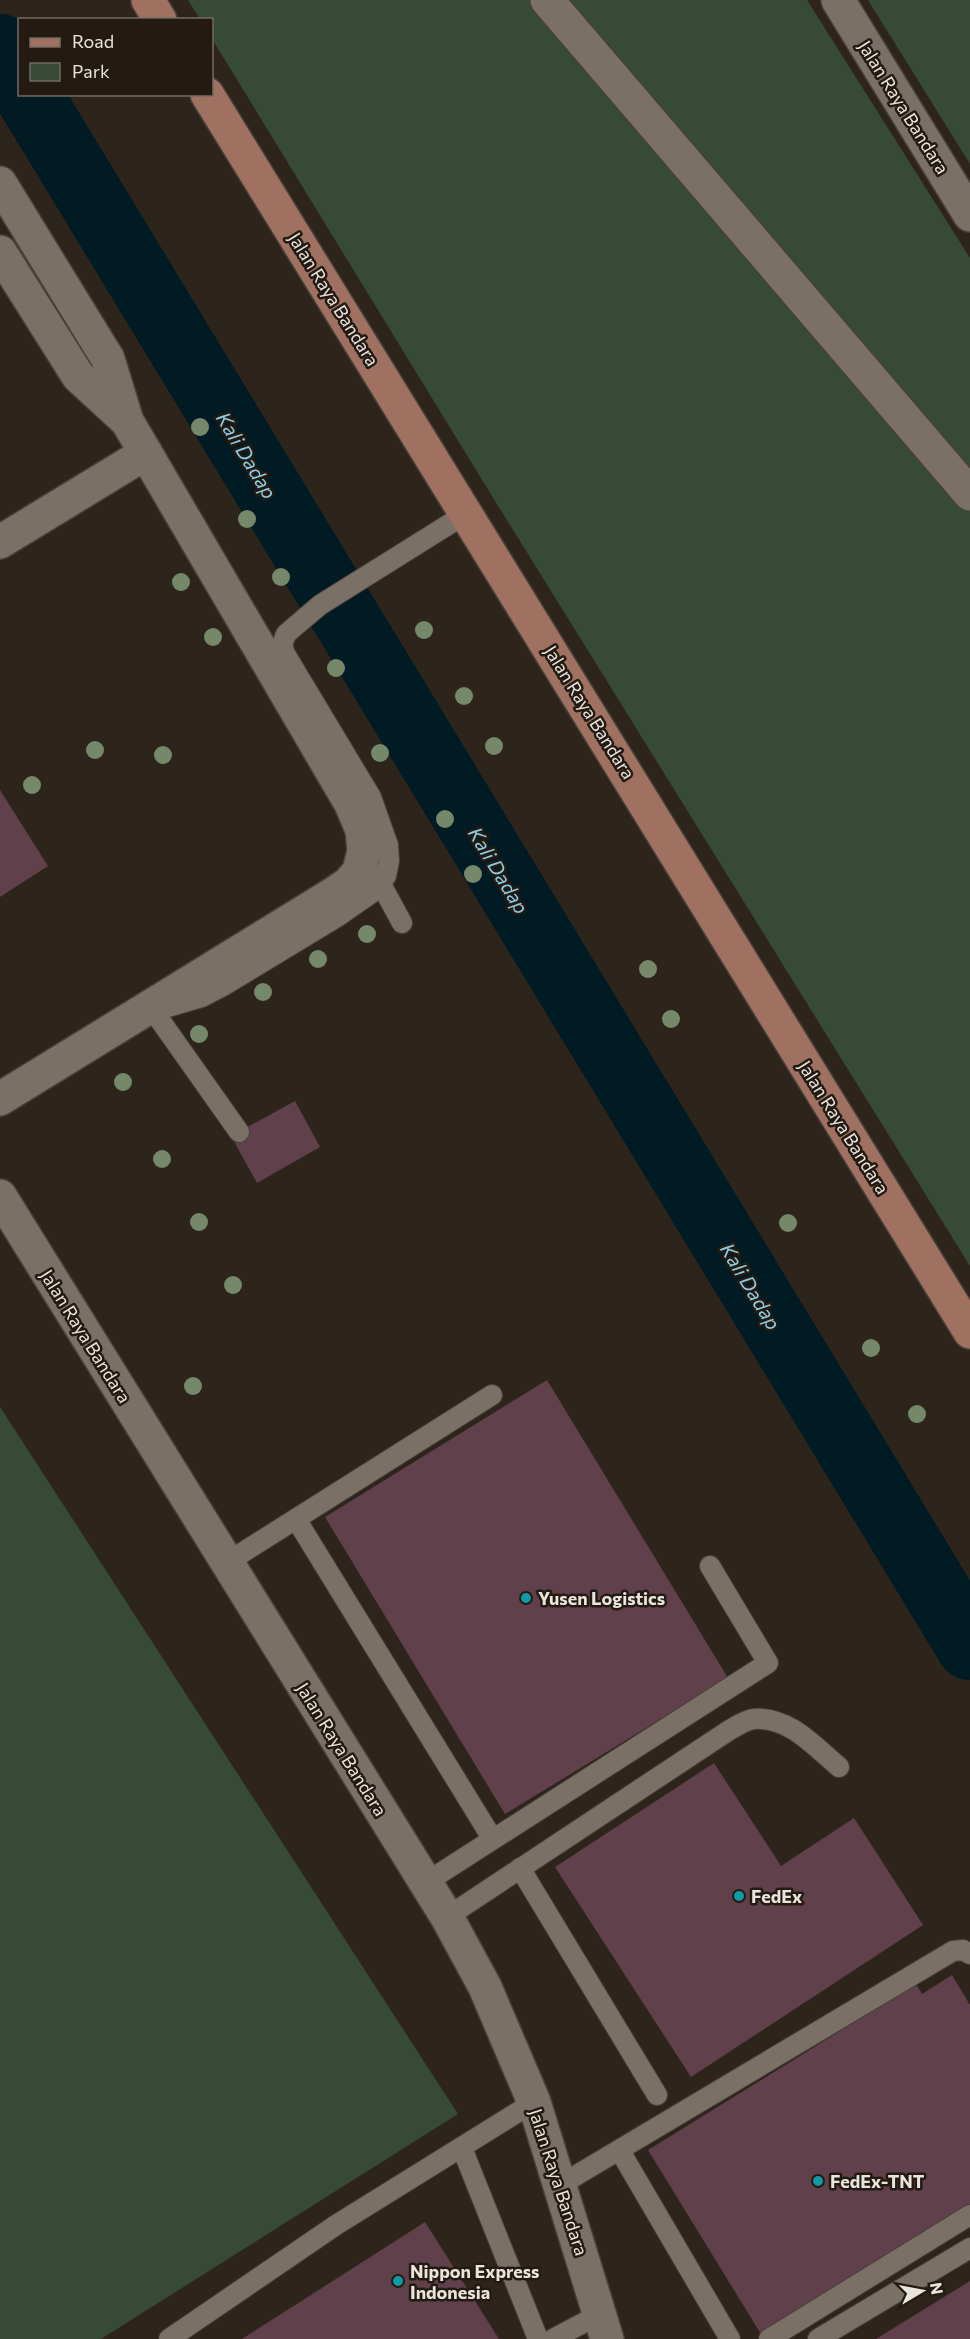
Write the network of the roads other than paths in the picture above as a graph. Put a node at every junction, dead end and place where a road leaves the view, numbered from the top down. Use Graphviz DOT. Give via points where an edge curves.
graph roads {
  1 [pos="148,0"];
  2 [pos="547,0"];
  3 [pos="838,0"];
  4 [pos="159,18"];
  5 [pos="208,96"];
  6 [pos="0,183"];
  7 [pos="970,215"];
  8 [pos="0,252"];
  9 [pos="127,421"];
  10 [pos="146,453"];
  11 [pos="970,494"];
  12 [pos="467,513"];
  13 [pos="0,542"];
  14 [pos="364,851"];
  15 [pos="380,885"];
  16 [pos="402,923"];
  17 [pos="150,1006"];
  18 [pos="0,1099"];
  19 [pos="239,1132"];
  20 [pos="0,1196"];
  21 [pos="970,1332"];
  22 [pos="492,1395"];
  23 [pos="296,1519"];
  24 [pos="226,1563"];
  25 [pos="710,1566"];
  26 [pos="840,1767"];
  27 [pos="492,1838"];
  28 [pos="520,1868"];
  29 [pos="424,1882"];
  30 [pos="447,1917"];
  31 [pos="970,1954"];
  32 [pos="657,2095"];
  33 [pos="534,2102"];
  34 [pos="462,2148"];
  35 [pos="620,2151"];
  36 [pos="560,2185"];
  37 [pos="970,2215"];
  38 [pos="970,2248"];
  39 [pos="604,2326"];
  40 [pos="169,2339"];
  41 [pos="538,2339"];
  42 [pos="554,2339"];
  43 [pos="730,2339"];
  44 [pos="769,2339"];
  45 [pos="818,2339"];
  1 -- 4 [label="main road"];
  2 -- 11 [label="street"];
  3 -- 7 [label="street, Jalan Raya Bandara"];
  5 -- 12 [label="main road, Jalan Raya Bandara"];
  6 -- 9 [label="street" via="108,358"];
  8 -- 9 [label="street" via="78,376"];
  9 -- 10 [label="street"];
  10 -- 13 [label="street"];
  10 -- 14 [label="street" via="325,755 362,830"];
  12 -- 15 [label="lane" via="320,605 286,634 283,650 375,806 388,845 389,861"];
  12 -- 21 [label="main road, Jalan Raya Bandara"];
  14 -- 15 [label="lane"];
  14 -- 17 [label="street" via="359,871 349,883"];
  15 -- 16 [label="lane"];
  15 -- 17 [label="lane" via="337,917 223,986 183,1004"];
  17 -- 18 [label="street"];
  17 -- 19 [label="lane"];
  20 -- 24 [label="street, Jalan Raya Bandara"];
  22 -- 23 [label="lane"];
  23 -- 24 [label="lane"];
  23 -- 27 [label="lane"];
  24 -- 29 [label="street, Jalan Raya Bandara"];
  25 -- 27 [label="lane" via="768,1663"];
  26 -- 28 [label="lane" via="796,1731 778,1722 752,1719"];
  27 -- 29 [label="lane"];
  28 -- 30 [label="lane"];
  28 -- 32 [label="lane"];
  29 -- 30 [label="street, Jalan Raya Bandara"];
  30 -- 33 [label="street, Jalan Raya Bandara" via="485,1987"];
  31 -- 35 [label="lane" via="963,1950 953,1952"];
  33 -- 34 [label="lane"];
  33 -- 36 [label="street, Jalan Raya Bandara"];
  34 -- 40 [label="lane" via="336,2225"];
  34 -- 41 [label="lane"];
  35 -- 36 [label="lane"];
  35 -- 43 [label="lane"];
  36 -- 39 [label="street, Jalan Raya Bandara"];
  37 -- 44 [label="lane"];
  38 -- 45 [label="lane"];
  39 -- 42 [label="lane"];
}
